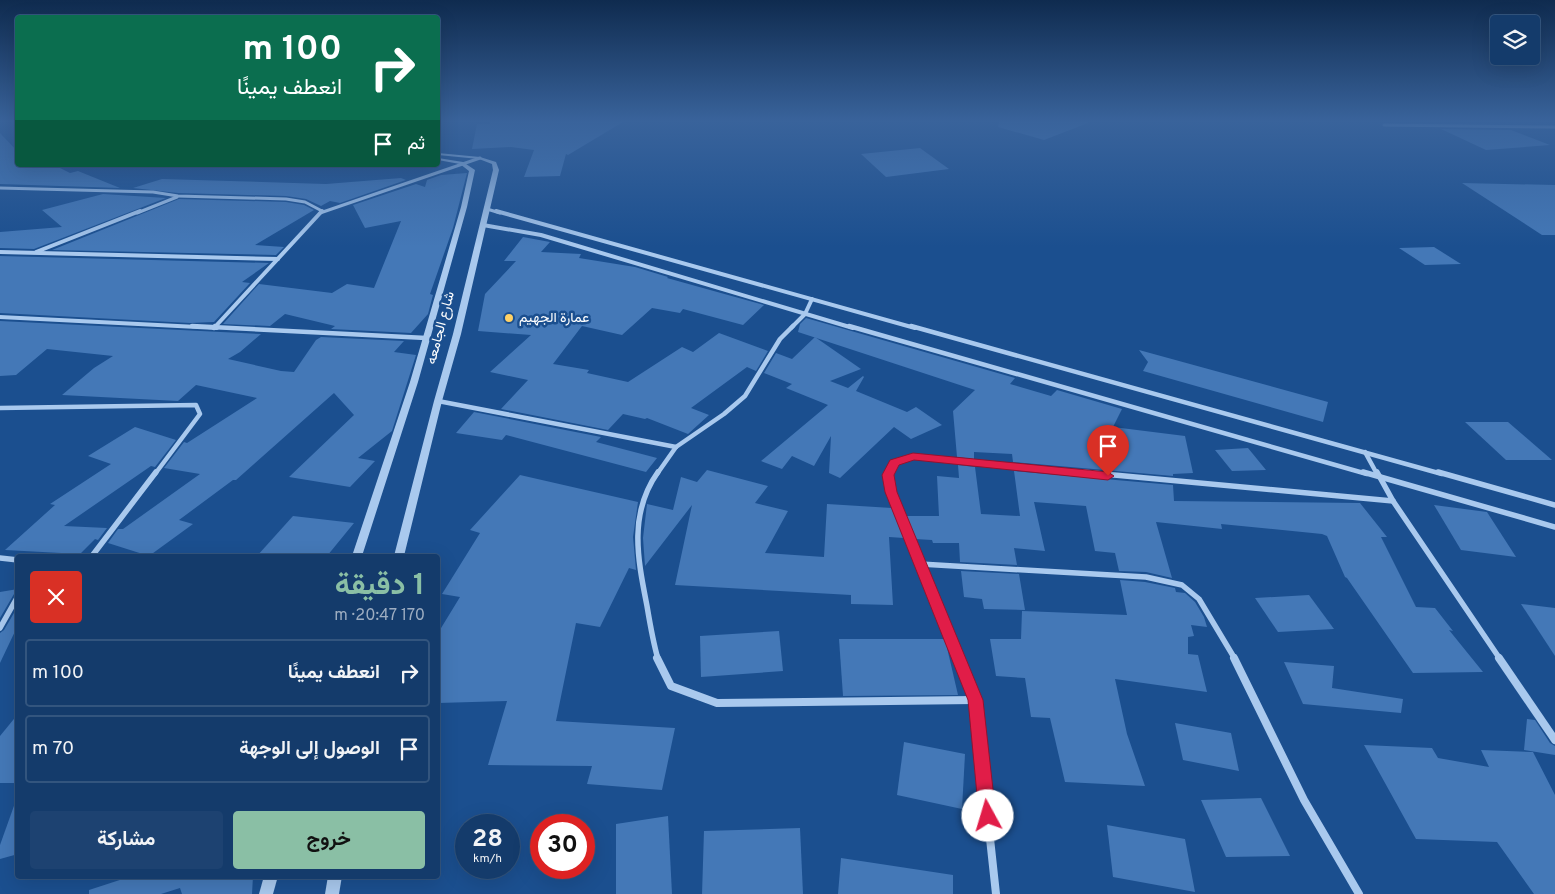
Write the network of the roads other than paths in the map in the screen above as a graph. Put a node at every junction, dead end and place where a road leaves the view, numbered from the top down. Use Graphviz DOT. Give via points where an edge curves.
graph roads {
  1 [pos="459,164"];
  2 [pos="462,164"];
  3 [pos="494,164"];
  4 [pos="0,188"];
  5 [pos="178,196"];
  6 [pos="487,209"];
  7 [pos="322,211"];
  8 [pos="483,225"];
  9 [pos="0,252"];
  10 [pos="33,253"];
  11 [pos="278,259"];
  12 [pos="812,299"];
  13 [pos="805,314"];
  14 [pos="0,317"];
  15 [pos="214,328"];
  16 [pos="426,338"];
  17 [pos="438,401"];
  18 [pos="0,408"];
  19 [pos="676,446"];
  20 [pos="1365,452"];
  21 [pos="1380,478"];
  22 [pos="1393,502"];
  23 [pos="1555,505"];
  24 [pos="1555,527"];
  25 [pos="94,554"];
  26 [pos="358,554"];
  27 [pos="400,554"];
  28 [pos="0,558"];
  29 [pos="15,560"];
  30 [pos="920,564"];
  31 [pos="15,601"];
  32 [pos="0,628"];
  33 [pos="975,700"];
  34 [pos="1555,740"];
  35 [pos="270,879"];
  36 [pos="334,879"];
  37 [pos="266,894"];
  38 [pos="332,894"];
  39 [pos="996,894"];
  40 [pos="1359,894"];
  1 -- 7 [label="street"];
  2 -- 16 [label="street, شارع الجامعه" via="472,170"];
  3 -- 6 [label="street, شارع الجامعه" via="496,170"];
  4 -- 5 [label="street" via="154,192"];
  5 -- 7 [label="street" via="286,200 305,202"];
  5 -- 10 [label="street"];
  6 -- 8 [label="street, شارع الجامعه"];
  6 -- 12 [label="street"];
  7 -- 11 [label="street"];
  8 -- 13 [label="street" via="541,236"];
  8 -- 17 [label="street, شارع الجامعه" via="458,334"];
  9 -- 10 [label="street"];
  10 -- 11 [label="street"];
  11 -- 15 [label="street"];
  12 -- 13 [label="street"];
  12 -- 20 [label="street"];
  13 -- 19 [label="street" via="780,339 746,396"];
  13 -- 21 [label="street"];
  14 -- 15 [label="street"];
  15 -- 16 [label="street"];
  16 -- 26 [label="street, شارع الجامعه"];
  17 -- 19 [label="street"];
  17 -- 27 [label="street, شارع الجامعه"];
  18 -- 25 [label="street" via="196,405 200,414"];
  19 -- 33 [label="street" via="647,487 639,518 637,553 656,658 671,686 717,703"];
  20 -- 21 [label="street"];
  20 -- 23 [label="street"];
  21 -- 22 [label="street"];
  21 -- 24 [label="street"];
  22 -- 30 [label="street" via="913,456 894,462 888,475 891,492"];
  22 -- 34 [label="street"];
  28 -- 29 [label="street"];
  30 -- 33 [label="street"];
  30 -- 40 [label="street" via="1146,577 1182,585 1198,599 1230,650 1304,800"];
  31 -- 32 [label="street"];
  33 -- 39 [label="street"];
  35 -- 37 [label="street"];
  36 -- 38 [label="street"];
}
